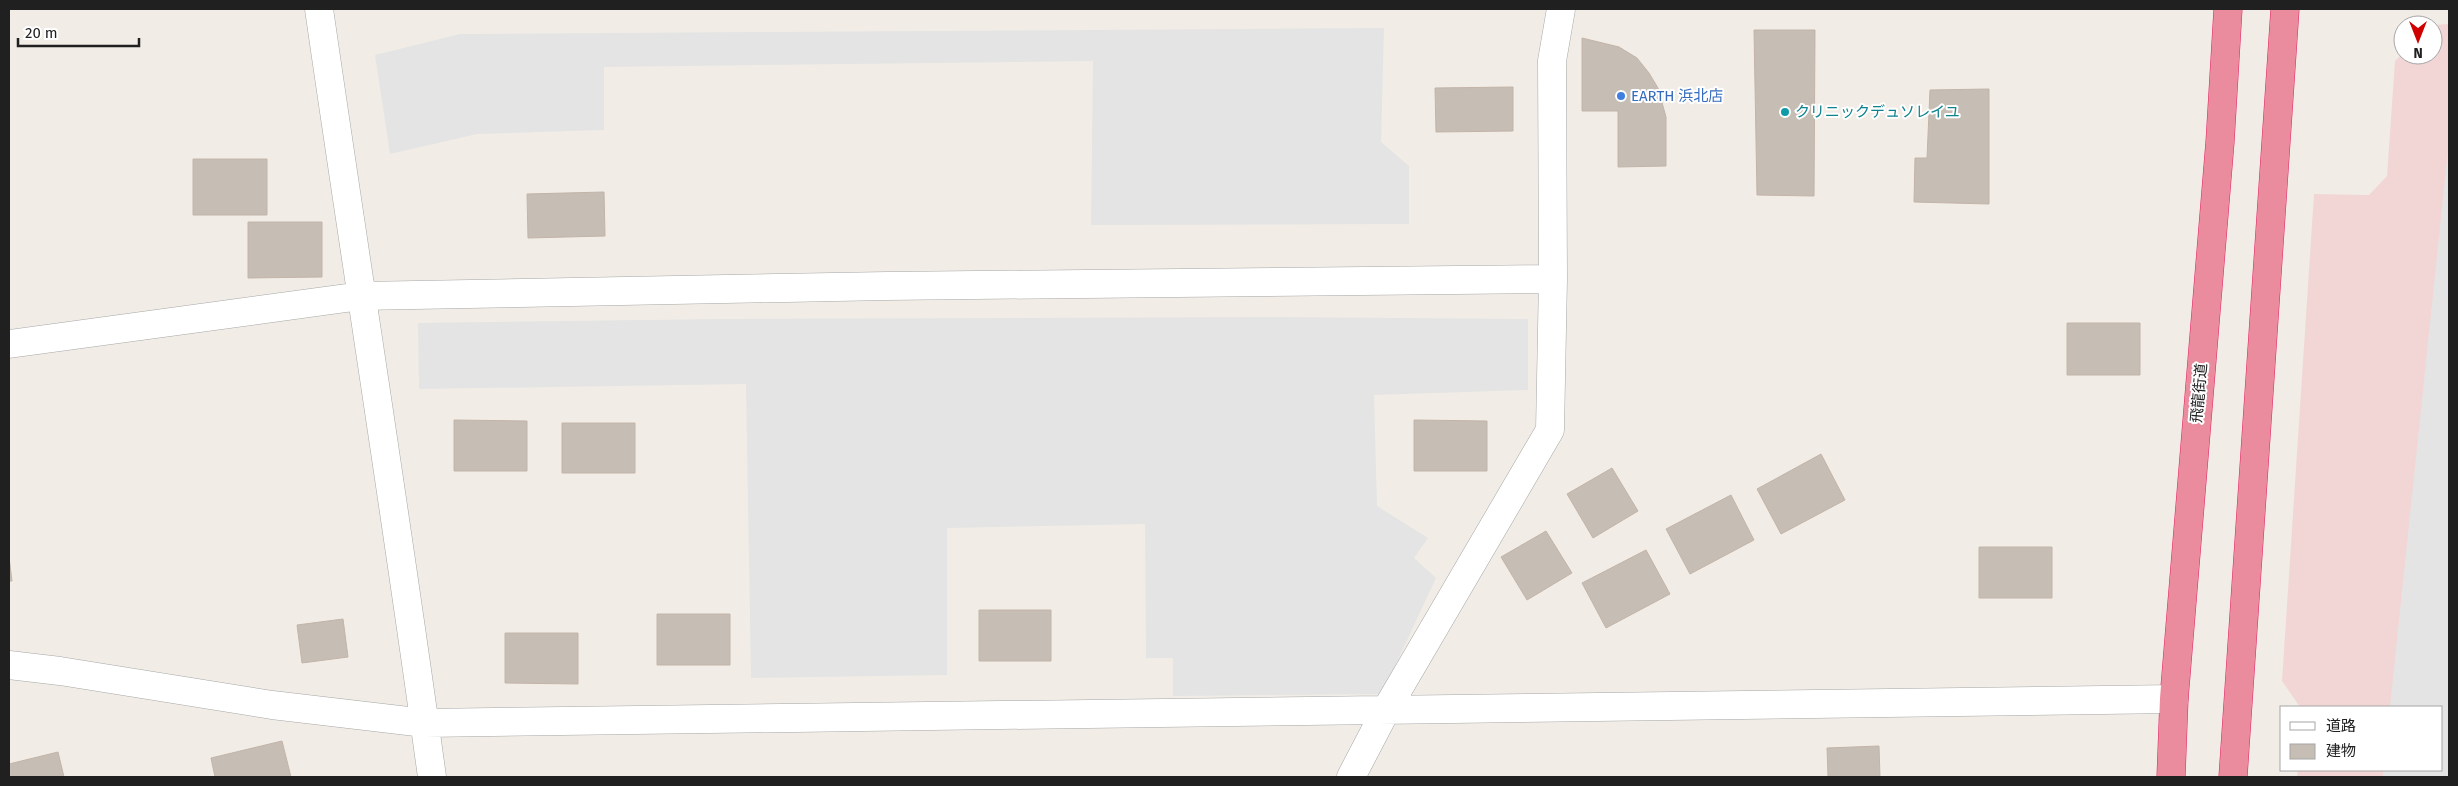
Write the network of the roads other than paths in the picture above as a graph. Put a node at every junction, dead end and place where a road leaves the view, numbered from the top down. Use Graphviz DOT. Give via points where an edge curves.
graph roads {
  1 [pos="319,9"];
  2 [pos="1561,9"];
  3 [pos="2228,9"];
  4 [pos="2285,9"];
  5 [pos="1553,279"];
  6 [pos="361,296"];
  7 [pos="9,344"];
  8 [pos="9,665"];
  9 [pos="2174,699"];
  10 [pos="1386,710"];
  11 [pos="425,723"];
  12 [pos="432,777"];
  13 [pos="1351,777"];
  14 [pos="2170,777"];
  15 [pos="2233,777"];
  1 -- 6 [label="street"];
  2 -- 5 [label="street" via="1552,61"];
  3 -- 9 [label="highway, 飛龍街道"];
  4 -- 15 [label="highway"];
  5 -- 6 [label="street" via="877,286"];
  5 -- 10 [label="street" via="1550,430"];
  6 -- 7 [label="street"];
  6 -- 11 [label="street" via="380,405"];
  8 -- 11 [label="street" via="272,705"];
  9 -- 10 [label="street"];
  9 -- 14 [label="highway, 飛龍街道"];
  10 -- 11 [label="street"];
  10 -- 13 [label="street"];
  11 -- 12 [label="street"];
}
